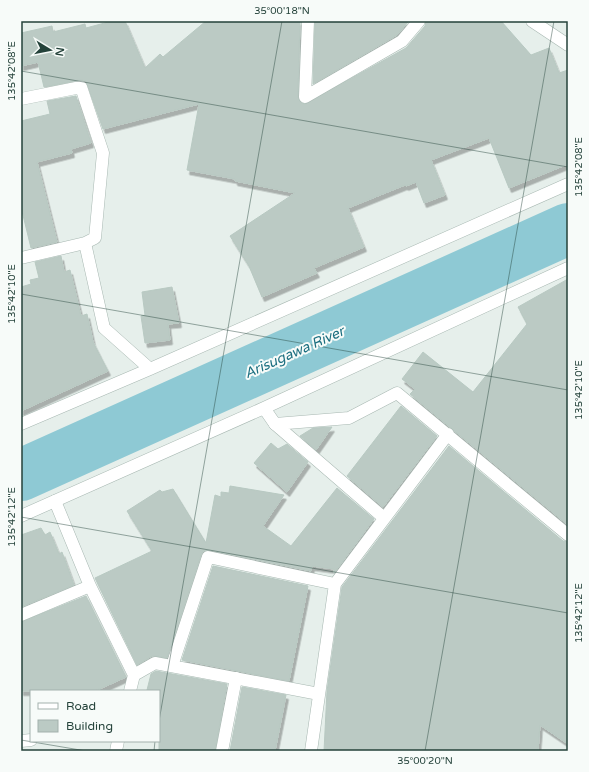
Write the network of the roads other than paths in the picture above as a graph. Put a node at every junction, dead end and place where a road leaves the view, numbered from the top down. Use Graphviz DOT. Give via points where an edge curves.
graph roads {
  1 [pos="308,21"];
  2 [pos="419,21"];
  3 [pos="532,21"];
  4 [pos="568,45"];
  5 [pos="21,99"];
  6 [pos="568,184"];
  7 [pos="85,243"];
  8 [pos="21,258"];
  9 [pos="568,268"];
  10 [pos="150,369"];
  11 [pos="264,408"];
  12 [pos="21,424"];
  13 [pos="275,424"];
  14 [pos="448,434"];
  15 [pos="55,501"];
  16 [pos="21,516"];
  17 [pos="384,518"];
  18 [pos="568,535"];
  19 [pos="336,584"];
  20 [pos="90,586"];
  21 [pos="21,615"];
  22 [pos="172,666"];
  23 [pos="134,675"];
  24 [pos="236,678"];
  25 [pos="130,690"];
  26 [pos="319,694"];
  27 [pos="222,751"];
  28 [pos="311,751"];
  1 -- 2 [label="street" via="305,97 402,41"];
  3 -- 4 [label="street"];
  5 -- 7 [label="street" via="82,87 104,153 95,238"];
  6 -- 10 [label="street"];
  7 -- 8 [label="street"];
  7 -- 10 [label="street" via="104,328"];
  9 -- 11 [label="street"];
  10 -- 12 [label="street"];
  11 -- 13 [label="street"];
  11 -- 15 [label="street"];
  13 -- 14 [label="street" via="349,418 397,393"];
  13 -- 17 [label="street"];
  14 -- 17 [label="street"];
  14 -- 18 [label="street"];
  15 -- 16 [label="street"];
  15 -- 20 [label="street"];
  17 -- 19 [label="street"];
  19 -- 22 [label="street" via="208,557"];
  19 -- 26 [label="street"];
  20 -- 21 [label="street"];
  20 -- 23 [label="street"];
  22 -- 23 [label="street" via="155,663"];
  22 -- 24 [label="street"];
  23 -- 25 [label="street"];
  24 -- 26 [label="street"];
  24 -- 27 [label="street"];
  26 -- 28 [label="street"];
}
